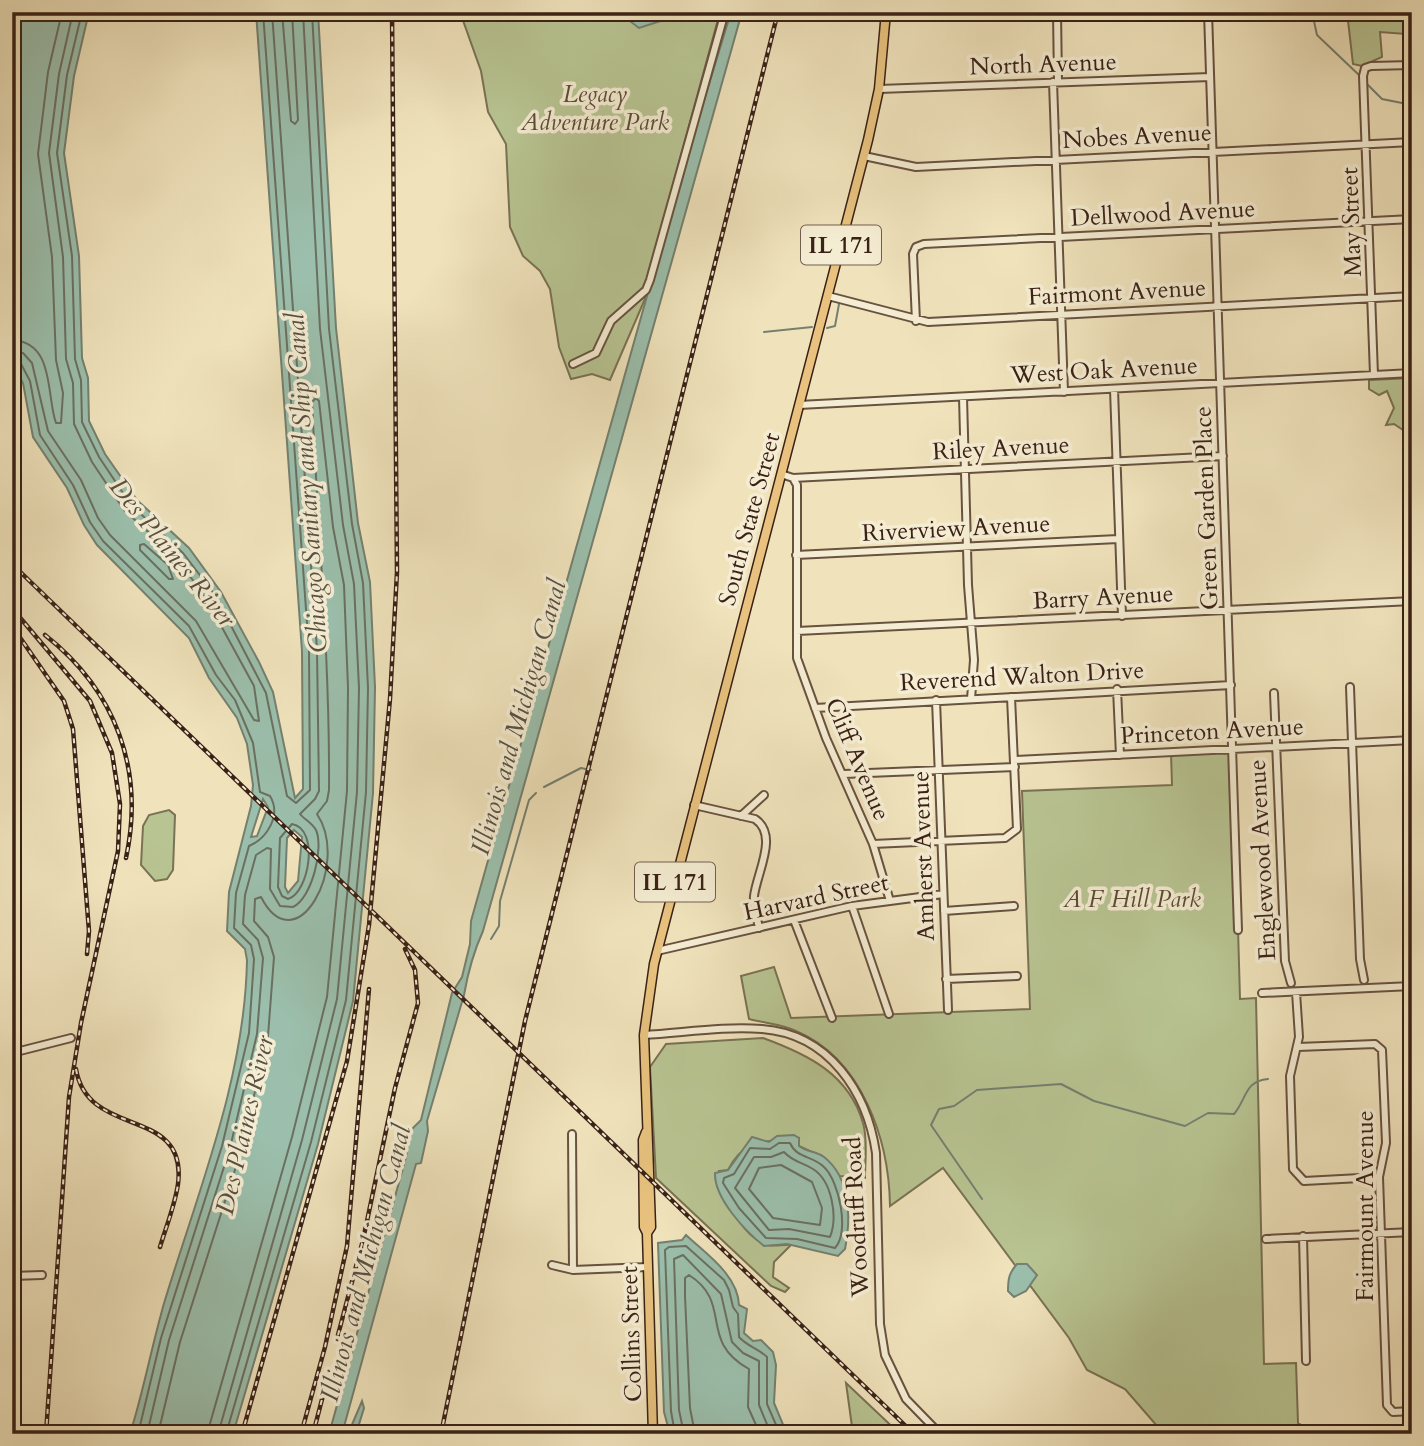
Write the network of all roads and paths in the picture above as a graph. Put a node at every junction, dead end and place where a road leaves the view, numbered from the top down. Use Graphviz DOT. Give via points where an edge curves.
graph roads {
  1 [pos="725,12"];
  2 [pos="940,12"];
  3 [pos="1057,12"];
  4 [pos="1208,12"];
  5 [pos="886,13"];
  6 [pos="1412,65"];
  7 [pos="1210,77"];
  8 [pos="1056,82"];
  9 [pos="878,89"];
  10 [pos="1412,142"];
  11 [pos="1367,144"];
  12 [pos="1212,152"];
  13 [pos="864,156"];
  14 [pos="1056,159"];
  15 [pos="1412,219"];
  16 [pos="1369,221"];
  17 [pos="1215,229"];
  18 [pos="1059,238"];
  19 [pos="828,296"];
  20 [pos="1412,296"];
  21 [pos="1372,298"];
  22 [pos="1218,305"];
  23 [pos="1062,314"];
  24 [pos="916,321"];
  25 [pos="573,364"];
  26 [pos="1412,373"];
  27 [pos="1374,375"];
  28 [pos="1220,383"];
  29 [pos="1114,389"];
  30 [pos="1064,392"];
  31 [pos="963,397"];
  32 [pos="799,405"];
  33 [pos="1223,456"];
  34 [pos="1116,462"];
  35 [pos="964,469"];
  36 [pos="781,474"];
  37 [pos="793,478"];
  38 [pos="1118,540"];
  39 [pos="967,546"];
  40 [pos="796,555"];
  41 [pos="1412,601"];
  42 [pos="1229,610"];
  43 [pos="1122,616"];
  44 [pos="972,623"];
  45 [pos="797,631"];
  46 [pos="1231,685"];
  47 [pos="1350,687"];
  48 [pos="1117,690"];
  49 [pos="1274,693"];
  50 [pos="1010,697"];
  51 [pos="971,699"];
  52 [pos="936,700"];
  53 [pos="815,708"];
  54 [pos="1412,740"];
  55 [pos="1352,744"];
  56 [pos="1275,748"];
  57 [pos="1234,750"];
  58 [pos="1120,755"];
  59 [pos="1015,763"];
  60 [pos="939,770"];
  61 [pos="844,774"];
  62 [pos="764,795"];
  63 [pos="694,805"];
  64 [pos="741,816"];
  65 [pos="942,842"];
  66 [pos="873,844"];
  67 [pos="943,894"];
  68 [pos="890,901"];
  69 [pos="852,906"];
  70 [pos="1014,906"];
  71 [pos="944,911"];
  72 [pos="794,920"];
  73 [pos="759,928"];
  74 [pos="1238,930"];
  75 [pos="657,951"];
  76 [pos="1017,976"];
  77 [pos="946,978"];
  78 [pos="1364,980"];
  79 [pos="1291,983"];
  80 [pos="1412,986"];
  81 [pos="1296,992"];
  82 [pos="1262,993"];
  83 [pos="948,1010"];
  84 [pos="889,1014"];
  85 [pos="832,1018"];
  86 [pos="644,1035"];
  87 [pos="71,1038"];
  88 [pos="1298,1047"];
  89 [pos="12,1053"];
  90 [pos="572,1134"];
  91 [pos="1379,1177"];
  92 [pos="1412,1232"];
  93 [pos="1381,1233"];
  94 [pos="1303,1236"];
  95 [pos="1266,1239"];
  96 [pos="552,1265"];
  97 [pos="648,1267"];
  98 [pos="573,1270"];
  99 [pos="42,1275"];
  100 [pos="12,1276"];
  101 [pos="1306,1361"];
  102 [pos="1412,1411"];
  103 [pos="653,1434"];
  104 [pos="940,1434"];
  1 -- 25 [label="street" via="646,290 611,321 596,353"];
  2 -- 5 [label="street"];
  3 -- 8 [label="street"];
  4 -- 7 [label="street, Green Garden Place"];
  5 -- 9 [label="main road, South State Street / IL 171"];
  6 -- 11 [label="street, May Street" via="1365,68"];
  7 -- 8 [label="street, North Avenue"];
  7 -- 12 [label="street, Green Garden Place"];
  8 -- 9 [label="street, North Avenue"];
  8 -- 14 [label="street"];
  9 -- 13 [label="main road, South State Street / IL 171"];
  10 -- 11 [label="street, Nobes Avenue"];
  11 -- 12 [label="street, Nobes Avenue"];
  11 -- 16 [label="street, May Street"];
  12 -- 14 [label="street, Nobes Avenue"];
  12 -- 17 [label="street, Green Garden Place"];
  13 -- 14 [label="street, Nobes Avenue" via="916,167"];
  13 -- 19 [label="main road, South State Street / IL 171"];
  14 -- 18 [label="street"];
  15 -- 16 [label="street, Dellwood Avenue"];
  16 -- 17 [label="street, Dellwood Avenue"];
  16 -- 21 [label="street, May Street"];
  17 -- 18 [label="street, Dellwood Avenue"];
  17 -- 22 [label="street, Green Garden Place"];
  18 -- 23 [label="street"];
  18 -- 24 [label="street, Dellwood Avenue" via="916,247"];
  19 -- 24 [label="street, Fairmont Avenue"];
  19 -- 32 [label="main road, South State Street / IL 171"];
  20 -- 21 [label="street, Fairmont Avenue"];
  21 -- 22 [label="street, Fairmont Avenue"];
  21 -- 27 [label="street, May Street"];
  22 -- 23 [label="street, Fairmont Avenue"];
  22 -- 28 [label="street, Green Garden Place"];
  23 -- 24 [label="street, Fairmont Avenue"];
  23 -- 30 [label="street"];
  26 -- 27 [label="street, West Oak Avenue"];
  27 -- 28 [label="street, West Oak Avenue"];
  28 -- 29 [label="street, West Oak Avenue"];
  28 -- 33 [label="street, Green Garden Place"];
  29 -- 30 [label="street, West Oak Avenue"];
  29 -- 34 [label="street"];
  30 -- 31 [label="street, West Oak Avenue"];
  31 -- 32 [label="street, West Oak Avenue"];
  31 -- 35 [label="street"];
  32 -- 36 [label="main road, South State Street / IL 171"];
  33 -- 34 [label="street, Riley Avenue"];
  33 -- 42 [label="street, Green Garden Place"];
  34 -- 35 [label="street, Riley Avenue"];
  34 -- 38 [label="street"];
  35 -- 37 [label="street, Riley Avenue"];
  35 -- 39 [label="street"];
  36 -- 37 [label="street, Riley Avenue"];
  36 -- 63 [label="main road, South State Street / IL 171"];
  37 -- 40 [label="street, Cliff Avenue" via="797,485"];
  38 -- 39 [label="street, Riverview Avenue"];
  38 -- 43 [label="street"];
  39 -- 40 [label="street, Riverview Avenue"];
  39 -- 44 [label="street"];
  40 -- 45 [label="street, Cliff Avenue"];
  41 -- 42 [label="street, Barry Avenue"];
  42 -- 43 [label="street, Barry Avenue"];
  42 -- 46 [label="street, Green Garden Place"];
  43 -- 44 [label="street, Barry Avenue"];
  44 -- 45 [label="street, Barry Avenue"];
  44 -- 51 [label="street"];
  45 -- 53 [label="street, Cliff Avenue" via="797,658"];
  46 -- 48 [label="street, Reverend Walton Drive"];
  46 -- 57 [label="street, Green Garden Place"];
  47 -- 55 [label="street"];
  48 -- 50 [label="street, Reverend Walton Drive"];
  48 -- 58 [label="street"];
  49 -- 56 [label="street, Englewood Avenue"];
  50 -- 51 [label="street, Reverend Walton Drive"];
  50 -- 59 [label="street"];
  51 -- 52 [label="street, Reverend Walton Drive"];
  52 -- 53 [label="street, Reverend Walton Drive"];
  52 -- 60 [label="street, Amherst Avenue"];
  53 -- 61 [label="street, Cliff Avenue"];
  54 -- 55 [label="street, Princeton Avenue"];
  55 -- 56 [label="street, Princeton Avenue"];
  55 -- 78 [label="street"];
  56 -- 57 [label="street, Princeton Avenue"];
  56 -- 79 [label="street, Englewood Avenue" via="1285,961"];
  57 -- 58 [label="street, Princeton Avenue"];
  57 -- 74 [label="street, Green Garden Place"];
  58 -- 59 [label="street, Princeton Avenue"];
  59 -- 60 [label="street, Princeton Avenue"];
  59 -- 65 [label="street" via="1017,829 1012,835"];
  60 -- 61 [label="street, Princeton Avenue"];
  60 -- 65 [label="street, Amherst Avenue"];
  61 -- 66 [label="street, Cliff Avenue"];
  62 -- 64 [label="street"];
  63 -- 64 [label="street"];
  63 -- 75 [label="main road, South State Street / IL 171"];
  64 -- 73 [label="street" via="764,825 767,836 754,898"];
  65 -- 66 [label="street"];
  65 -- 67 [label="street, Amherst Avenue"];
  66 -- 68 [label="street, Cliff Avenue"];
  67 -- 68 [label="street, Harvard Street"];
  67 -- 71 [label="street, Amherst Avenue"];
  68 -- 69 [label="street, Harvard Street"];
  69 -- 72 [label="street, Harvard Street"];
  69 -- 84 [label="street"];
  70 -- 71 [label="street"];
  71 -- 77 [label="street, Amherst Avenue"];
  72 -- 73 [label="street, Harvard Street"];
  72 -- 85 [label="street"];
  73 -- 75 [label="street, Harvard Street"];
  75 -- 86 [label="main road, South State Street / IL 171"];
  76 -- 77 [label="street"];
  77 -- 83 [label="street, Amherst Avenue"];
  80 -- 81 [label="street"];
  81 -- 82 [label="street"];
  81 -- 88 [label="street, Englewood Avenue"];
  86 -- 97 [label="main road, Collins Street / IL 171" via="643,1227"];
  86 -- 104 [label="street, Woodruff Road" via="763,1029 810,1045 853,1085 872,1125 876,1153 880,1324 886,1355 906,1399"];
  87 -- 89 [label="street"];
  88 -- 91 [label="street, Fairmount Avenue" via="1379,1045 1387,1143"];
  88 -- 91 [label="street, Englewood Avenue" via="1290,1076 1297,1177 1304,1181"];
  90 -- 98 [label="street"];
  91 -- 93 [label="street, Fairmount Avenue"];
  92 -- 93 [label="street"];
  93 -- 94 [label="street"];
  93 -- 102 [label="street, Fairmount Avenue" via="1389,1410"];
  94 -- 95 [label="street"];
  94 -- 101 [label="street"];
  96 -- 98 [label="street"];
  97 -- 98 [label="street"];
  97 -- 103 [label="main road, Collins Street / IL 171"];
  99 -- 100 [label="street"];
}
